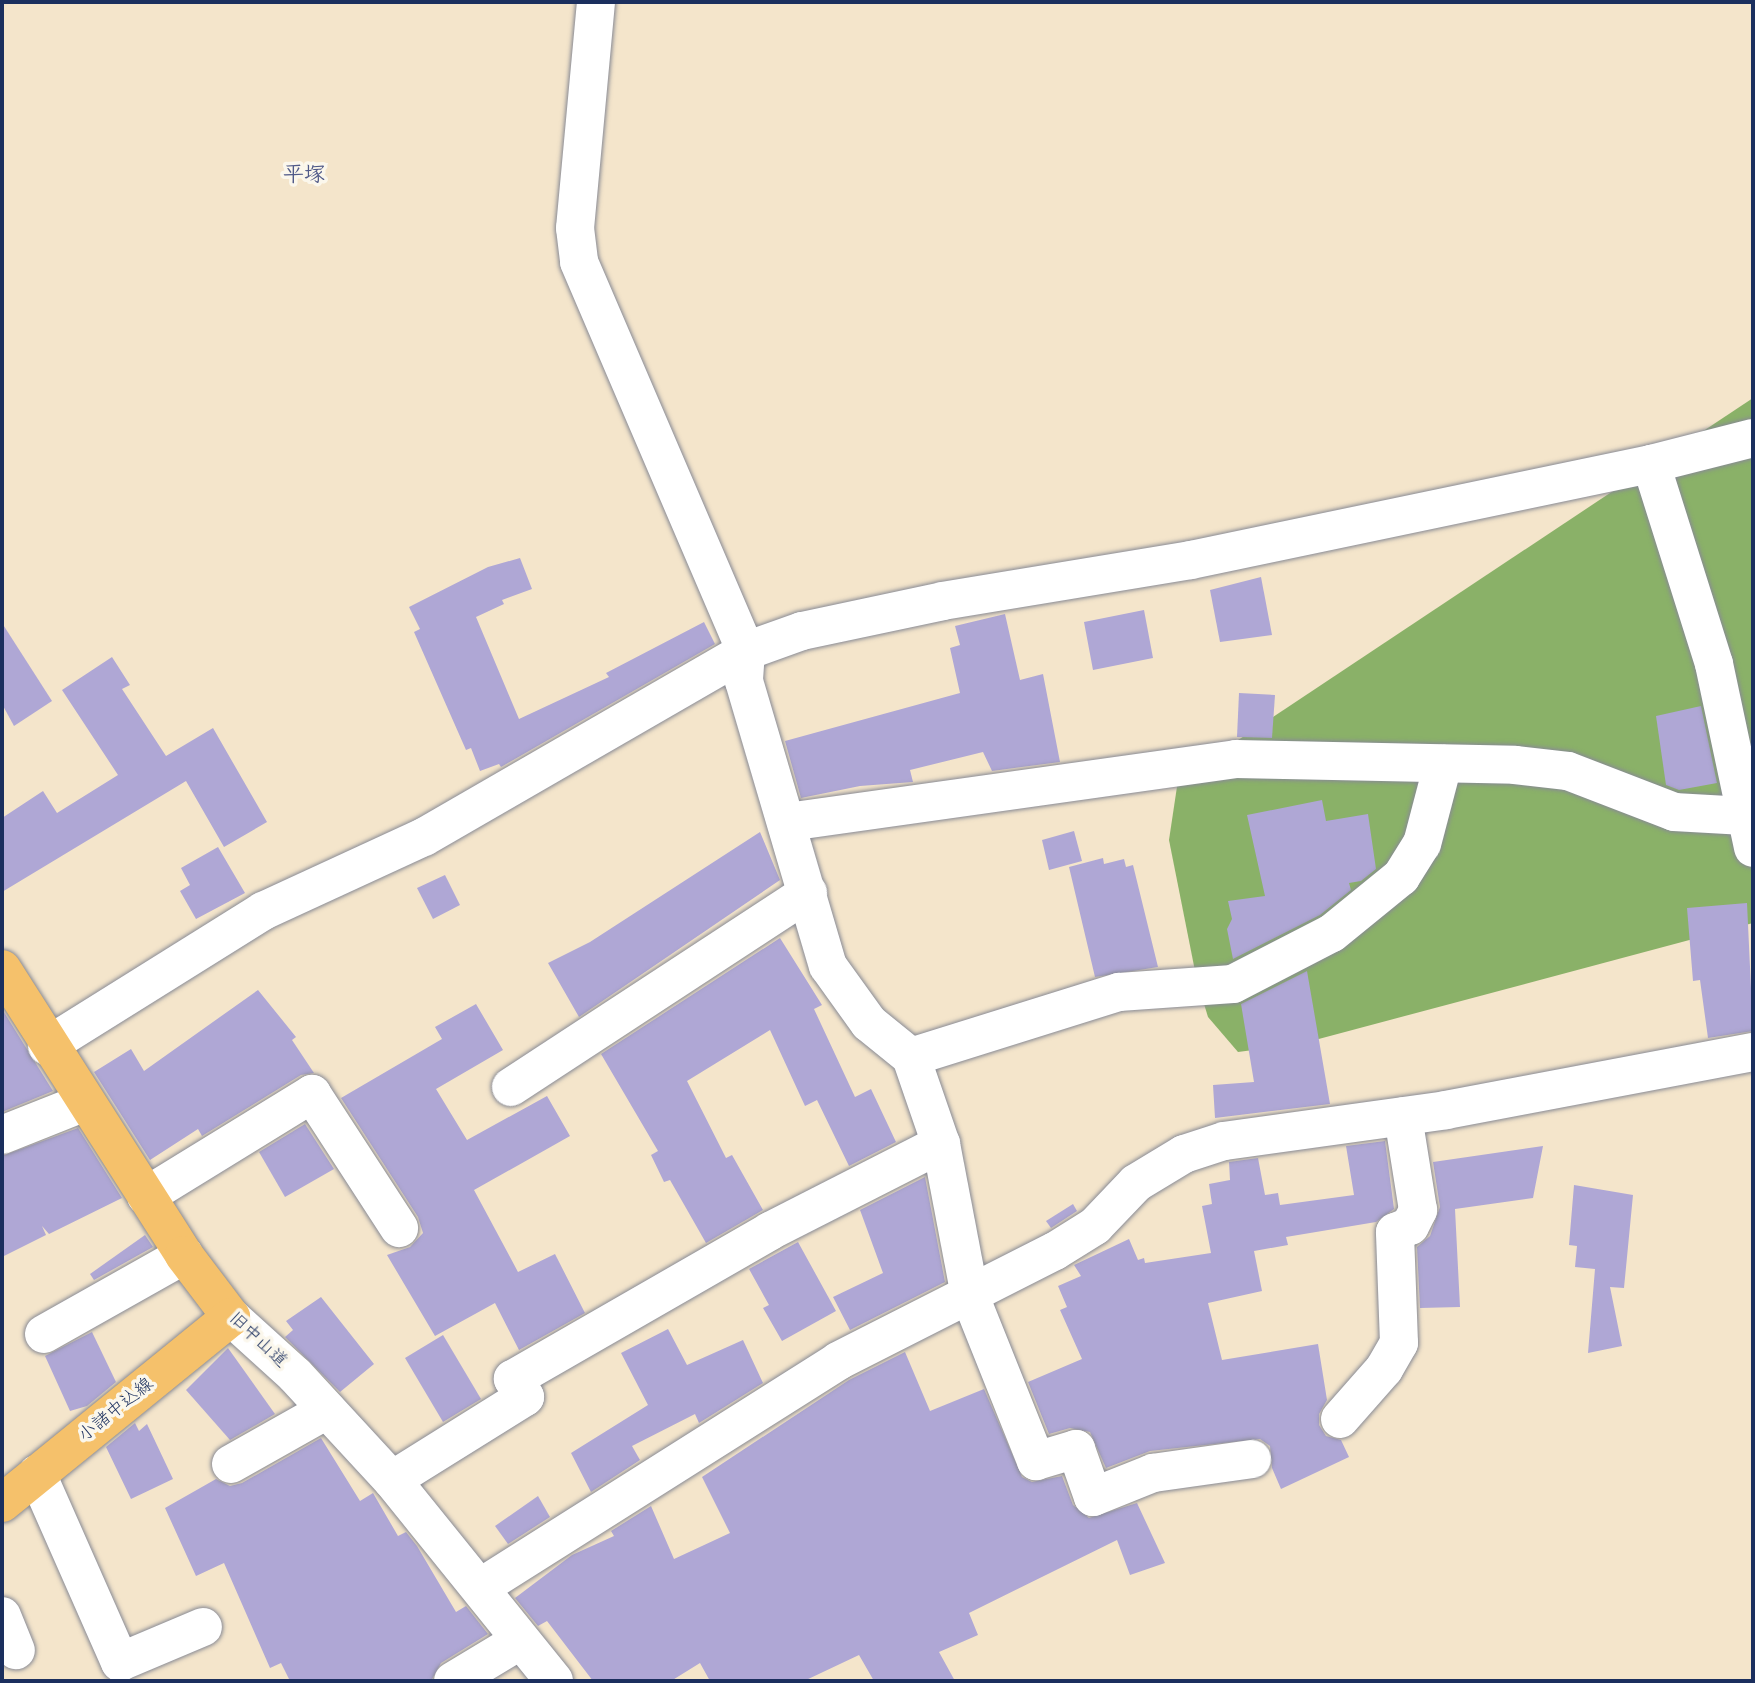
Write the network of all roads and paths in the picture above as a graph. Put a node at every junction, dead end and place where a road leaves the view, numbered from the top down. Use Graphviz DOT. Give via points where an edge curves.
graph roads {
  1 [pos="596,2"];
  2 [pos="1753,438"];
  3 [pos="1651,464"];
  4 [pos="746,650"];
  5 [pos="1443,764"];
  6 [pos="788,822"];
  7 [pos="1749,832"];
  8 [pos="808,893"];
  9 [pos="2,969"];
  10 [pos="47,1046"];
  11 [pos="1753,1052"];
  12 [pos="911,1057"];
  13 [pos="510,1087"];
  14 [pos="85,1102"];
  15 [pos="1403,1116"];
  16 [pos="2,1135"];
  17 [pos="942,1144"];
  18 [pos="146,1196"];
  19 [pos="399,1228"];
  20 [pos="184,1255"];
  21 [pos="970,1296"];
  22 [pos="231,1317"];
  23 [pos="44,1334"];
  24 [pos="327,1410"];
  25 [pos="1340,1419"];
  26 [pos="1252,1459"];
  27 [pos="231,1464"];
  28 [pos="37,1474"];
  29 [pos="392,1480"];
  30 [pos="2,1503"];
  31 [pos="481,1587"];
  32 [pos="203,1627"];
  33 [pos="521,1640"];
  34 [pos="453,1681"];
  35 [pos="554,1681"];
  1 -- 4 [label="street" via="575,228 579,262"];
  2 -- 3 [label="street"];
  3 -- 4 [label="street" via="1191,560 943,601 802,631"];
  3 -- 7 [label="street" via="1714,664"];
  4 -- 6 [label="street" via="744,681"];
  4 -- 10 [label="street" via="424,837 263,911"];
  5 -- 6 [label="street" via="1236,759"];
  5 -- 7 [label="street" via="1568,771 1674,812"];
  5 -- 12 [label="street" via="1422,844 1401,877 1332,933 1233,984 1119,992"];
  6 -- 8 [label="street"];
  8 -- 12 [label="street" via="828,966 869,1023"];
  8 -- 13 [label="street"];
  9 -- 10 [label="main road, 旧中山道"];
  10 -- 14 [label="main road, 旧中山道"];
  11 -- 15 [label="street"];
  12 -- 17 [label="street"];
  14 -- 16 [label="street"];
  14 -- 18 [label="main road, 旧中山道"];
  15 -- 21 [label="street" via="1224,1141 1184,1154 1136,1183 1095,1226"];
  15 -- 25 [label="street" via="1418,1210 1409,1227 1395,1232 1399,1343 1384,1369"];
  17 -- 21 [label="street"];
  17 -- 29 [label="street" via="770,1231 513,1379 525,1397"];
  18 -- 19 [label="street" via="312,1094"];
  18 -- 20 [label="main road, 旧中山道"];
  20 -- 22 [label="main road, 旧中山道"];
  20 -- 23 [label="street"];
  21 -- 26 [label="street" via="1036,1461 1076,1449 1093,1497 1153,1473"];
  21 -- 31 [label="street" via="838,1361"];
  22 -- 24 [label="street, 旧中山道"];
  22 -- 28 [label="main road, 小諸中込線"];
  24 -- 27 [label="street"];
  24 -- 29 [label="street, 旧中山道"];
  28 -- 30 [label="main road, 小諸中込線"];
  28 -- 32 [label="street" via="120,1662"];
  29 -- 31 [label="street, 旧中山道"];
  31 -- 33 [label="street, 旧中山道"];
  33 -- 34 [label="street"];
  33 -- 35 [label="street, 旧中山道"];
}
